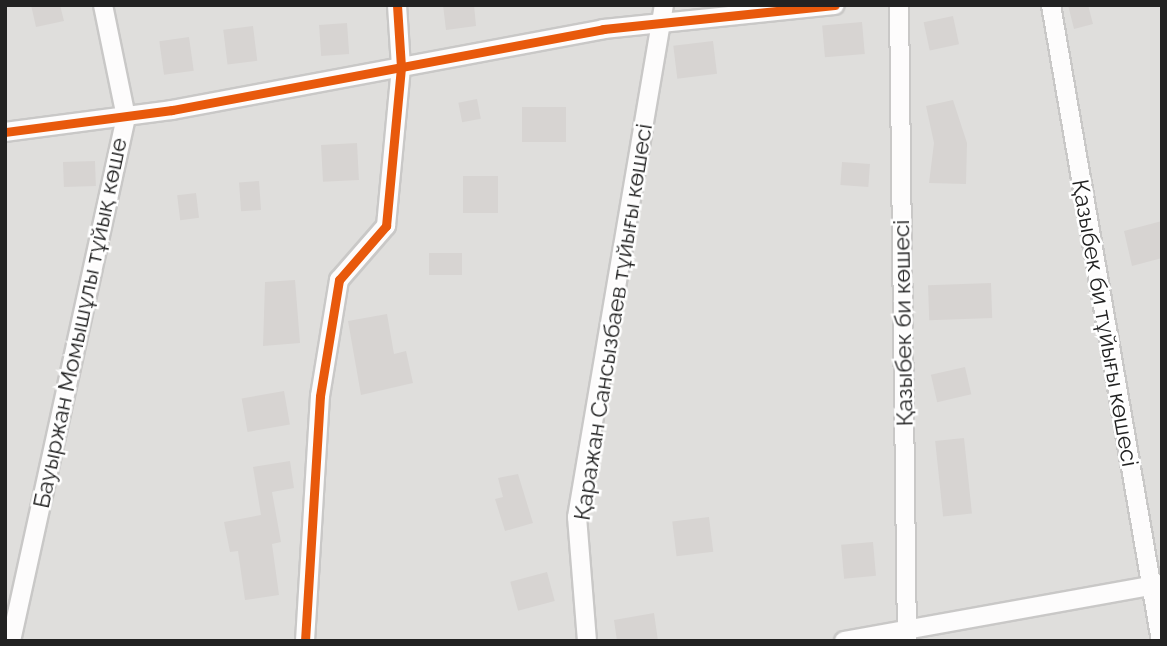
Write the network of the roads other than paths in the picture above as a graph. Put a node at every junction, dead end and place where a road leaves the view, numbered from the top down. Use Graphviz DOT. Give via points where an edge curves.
graph roads {
  1 [pos="103,5"];
  2 [pos="397,5"];
  3 [pos="835,5"];
  4 [pos="899,5"];
  5 [pos="1051,5"];
  6 [pos="663,14"];
  7 [pos="401,67"];
  8 [pos="126,117"];
  9 [pos="5,132"];
  10 [pos="1156,585"];
  11 [pos="907,634"];
  12 [pos="11,641"];
  13 [pos="305,641"];
  14 [pos="587,641"];
  15 [pos="844,641"];
  16 [pos="1161,641"];
  1 -- 8 [label="street, Бауыржан Момышұлы тұйық көше"];
  2 -- 7 [label="street"];
  3 -- 6 [label="street"];
  4 -- 11 [label="street, Қазыбек би көшесі"];
  5 -- 10 [label="street, Қазыбек би тұйығы көшесі"];
  6 -- 7 [label="street"];
  6 -- 14 [label="street, Қаражан Сансызбаев тұйығы көшесі" via="578,517"];
  7 -- 8 [label="street"];
  7 -- 13 [label="street" via="386,226 339,280 330,331 320,396"];
  8 -- 9 [label="street"];
  8 -- 12 [label="street, Бауыржан Момышұлы тұйық көше"];
  10 -- 11 [label="street"];
  10 -- 16 [label="street, Қазыбек би тұйығы көшесі"];
  11 -- 15 [label="street"];
}
